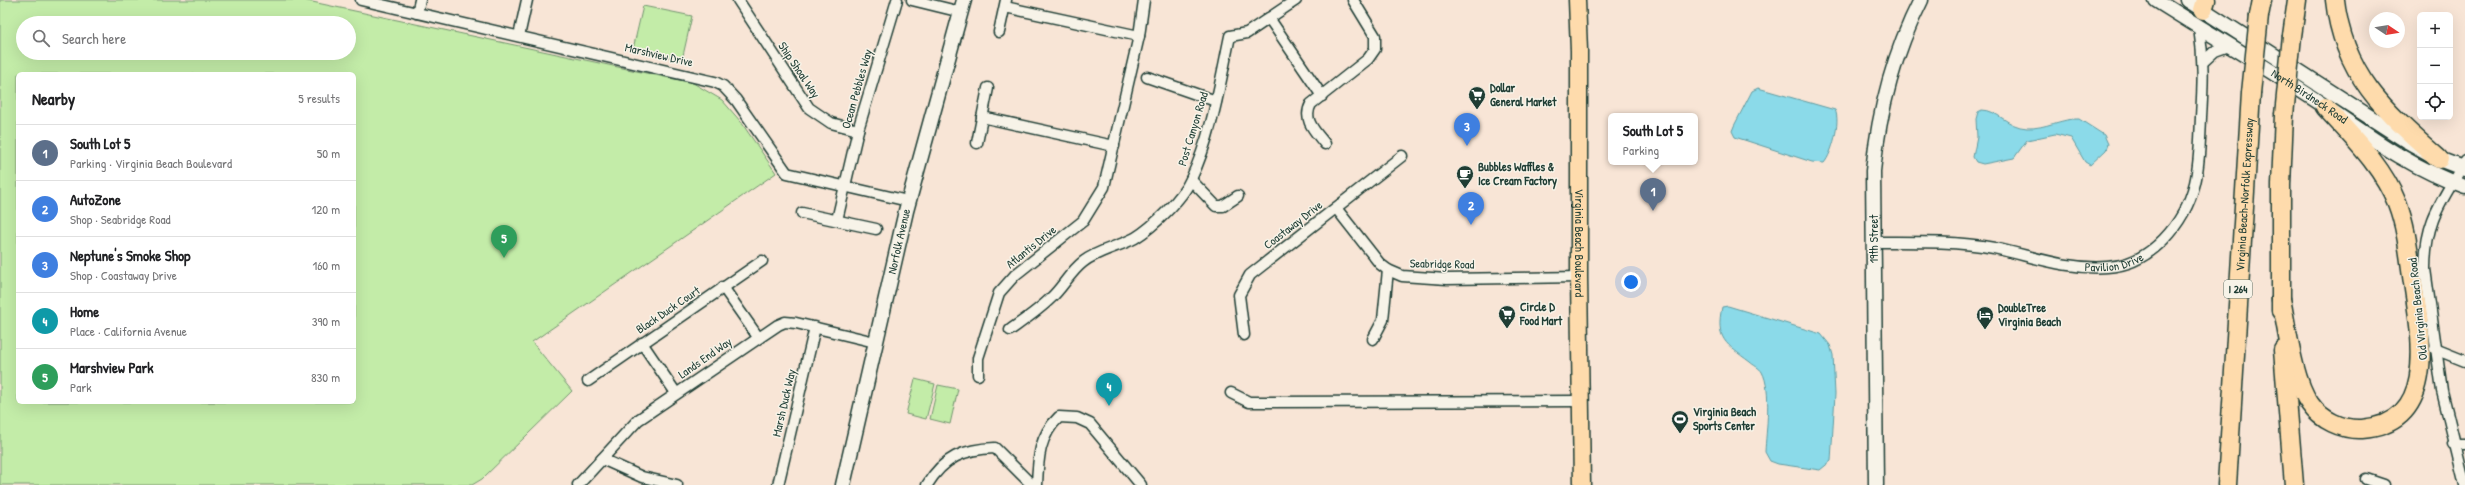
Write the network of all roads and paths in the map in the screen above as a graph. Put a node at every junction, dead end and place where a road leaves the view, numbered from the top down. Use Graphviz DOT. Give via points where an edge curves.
graph roads {
  1 [pos="361,0"];
  2 [pos="420,0"];
  3 [pos="527,0"];
  4 [pos="738,0"];
  5 [pos="897,0"];
  6 [pos="912,0"];
  7 [pos="1144,0"];
  8 [pos="1296,0"];
  9 [pos="1353,0"];
  10 [pos="1577,0"];
  11 [pos="1920,0"];
  12 [pos="2156,0"];
  13 [pos="2188,0"];
  14 [pos="2297,0"];
  15 [pos="2335,0"];
  16 [pos="1005,4"];
  17 [pos="962,6"];
  18 [pos="2261,8"];
  19 [pos="2203,12"];
  20 [pos="417,13"];
  21 [pos="1269,18"];
  22 [pos="999,32"];
  23 [pos="519,36"];
  24 [pos="1139,36"];
  25 [pos="2229,46"];
  26 [pos="2204,61"];
  27 [pos="1147,77"];
  28 [pos="988,88"];
  29 [pos="1322,96"];
  30 [pos="1216,101"];
  31 [pos="2325,107"];
  32 [pos="982,117"];
  33 [pos="858,130"];
  34 [pos="977,143"];
  35 [pos="1325,144"];
  36 [pos="1114,146"];
  37 [pos="1402,156"];
  38 [pos="2439,159"];
  39 [pos="2464,166"];
  40 [pos="1191,180"];
  41 [pos="2459,185"];
  42 [pos="846,187"];
  43 [pos="1238,196"];
  44 [pos="908,201"];
  45 [pos="1336,208"];
  46 [pos="802,213"];
  47 [pos="838,220"];
  48 [pos="876,229"];
  49 [pos="1874,242"];
  50 [pos="762,261"];
  51 [pos="1388,270"];
  52 [pos="1579,277"];
  53 [pos="723,288"];
  54 [pos="2281,299"];
  55 [pos="815,327"];
  56 [pos="1010,330"];
  57 [pos="1244,335"];
  58 [pos="758,337"];
  59 [pos="1373,339"];
  60 [pos="876,342"];
  61 [pos="642,343"];
  62 [pos="2435,349"];
  63 [pos="2465,361"];
  64 [pos="978,375"];
  65 [pos="588,381"];
  66 [pos="676,393"];
  67 [pos="1231,393"];
  68 [pos="1580,401"];
  69 [pos="2453,444"];
  70 [pos="2465,444"];
  71 [pos="602,459"];
  72 [pos="2366,479"];
  73 [pos="930,483"];
  74 [pos="578,485"];
  75 [pos="677,485"];
  76 [pos="778,485"];
  77 [pos="843,485"];
  78 [pos="1032,485"];
  79 [pos="1037,485"];
  80 [pos="1141,485"];
  81 [pos="1582,485"];
  82 [pos="1876,485"];
  83 [pos="2227,485"];
  84 [pos="2294,485"];
  85 [pos="2384,485"];
  86 [pos="2464,485"];
  1 -- 20 [label="street, Marshview Drive"];
  2 -- 20 [label="street"];
  3 -- 23 [label="street"];
  4 -- 33 [label="street, Ship Shoal Way" via="809,108 831,123"];
  5 -- 33 [label="street, Ocean Pebbles Way"];
  6 -- 17 [label="street"];
  7 -- 24 [label="street, Atlantis Drive"];
  8 -- 21 [label="street"];
  9 -- 29 [label="street" via="1375,36 1375,49 1368,59"];
  10 -- 52 [label="main road, Virginia Beach Boulevard" via="1580,121"];
  11 -- 49 [label="main road, 19th Street" via="1895,56 1881,110 1874,171"];
  12 -- 19 [label="main road, North Birdneck Road"];
  13 -- 19 [label="main road, North Birdneck Road"];
  14 -- 54 [label="highway, bridge" via="2284,115"];
  15 -- 38 [label="highway" via="2342,36 2368,90 2392,118"];
  16 -- 22 [label="street"];
  16 -- 24 [label="street"];
  17 -- 44 [label="main road, Norfolk Avenue"];
  18 -- 83 [label="highway, Virginia Beach-Norfolk Expressway / I 264, bridge" via="2251,93"];
  19 -- 25 [label="main road, North Birdneck Road"];
  19 -- 26 [label="street, Pavilion Drive"];
  19 -- 38 [label="main road, North Birdneck Road"];
  20 -- 23 [label="street, Marshview Drive"];
  21 -- 29 [label="street"];
  21 -- 30 [label="street, Post Canyon Road" via="1247,33 1230,36"];
  23 -- 42 [label="street, Marshview Drive" via="715,82 733,96 783,169 798,177"];
  24 -- 36 [label="street, Atlantis Drive"];
  25 -- 26 [label="street" via="2215,51"];
  25 -- 31 [label="main road, North Birdneck Road"];
  26 -- 49 [label="street, Pavilion Drive" via="2195,184 2179,220 2169,234 2141,256 2108,267 2070,266 1971,245"];
  27 -- 30 [label="street"];
  28 -- 32 [label="street"];
  29 -- 35 [label="street" via="1311,104 1307,115 1311,126"];
  30 -- 40 [label="street, Post Canyon Road"];
  31 -- 41 [label="main road, North Birdneck Road" via="2401,158"];
  31 -- 54 [label="highway" via="2373,161 2387,182 2403,223 2421,349 2418,384 2408,406 2392,420 2381,425 2358,429 2336,424 2316,412 2300,385"];
  32 -- 34 [label="street"];
  32 -- 36 [label="street"];
  33 -- 42 [label="street, Ocean Pebbles Way"];
  36 -- 64 [label="street, Atlantis Drive" via="1104,187 1083,220 1015,275 999,293 978,358"];
  37 -- 45 [label="street, Coastaway Drive"];
  38 -- 39 [label="main road, North Birdneck Road"];
  39 -- 41 [label="street, Old Virginia Beach Road"];
  40 -- 43 [label="street" via="1216,206 1223,206"];
  40 -- 56 [label="street, Post Canyon Road" via="1154,223 1135,238 1082,262 1051,299"];
  41 -- 62 [label="street, Old Virginia Beach Road" via="2431,221 2425,253"];
  42 -- 44 [label="street, Marshview Drive"];
  42 -- 47 [label="street, Ocean Pebbles Way"];
  44 -- 60 [label="main road, Norfolk Avenue"];
  45 -- 51 [label="street"];
  45 -- 57 [label="street, Coastaway Drive" via="1245,280 1239,295"];
  46 -- 47 [label="street"];
  47 -- 48 [label="street"];
  49 -- 82 [label="main road, 19th Street"];
  50 -- 53 [label="street, Black Duck Court"];
  51 -- 52 [label="street, Seabridge Road" via="1402,276 1448,278"];
  51 -- 59 [label="street" via="1383,320"];
  52 -- 68 [label="main road, Virginia Beach Boulevard"];
  53 -- 58 [label="street"];
  53 -- 61 [label="street, Black Duck Court"];
  54 -- 84 [label="highway"];
  55 -- 58 [label="street, Lands End Way" via="785,322"];
  55 -- 60 [label="street, Lands End Way"];
  55 -- 76 [label="street, Marsh Duck Way"];
  58 -- 66 [label="street, Lands End Way"];
  60 -- 77 [label="main road, Norfolk Avenue"];
  61 -- 65 [label="street, Black Duck Court"];
  61 -- 66 [label="street"];
  62 -- 63 [label="street"];
  62 -- 69 [label="street, Old Virginia Beach Road"];
  66 -- 71 [label="street, Lands End Way" via="638,420"];
  67 -- 68 [label="street" via="1249,402"];
  68 -- 81 [label="main road, Virginia Beach Boulevard"];
  69 -- 70 [label="street"];
  69 -- 86 [label="street, Old Virginia Beach Road"];
  71 -- 74 [label="street, Lands End Way"];
  71 -- 75 [label="street" via="642,477"];
  72 -- 85 [label="street"];
  73 -- 78 [label="street" via="940,467 957,455 972,449 995,448"];
  79 -- 80 [label="street" via="1038,453 1049,426 1059,417 1077,418 1090,424"];
}
